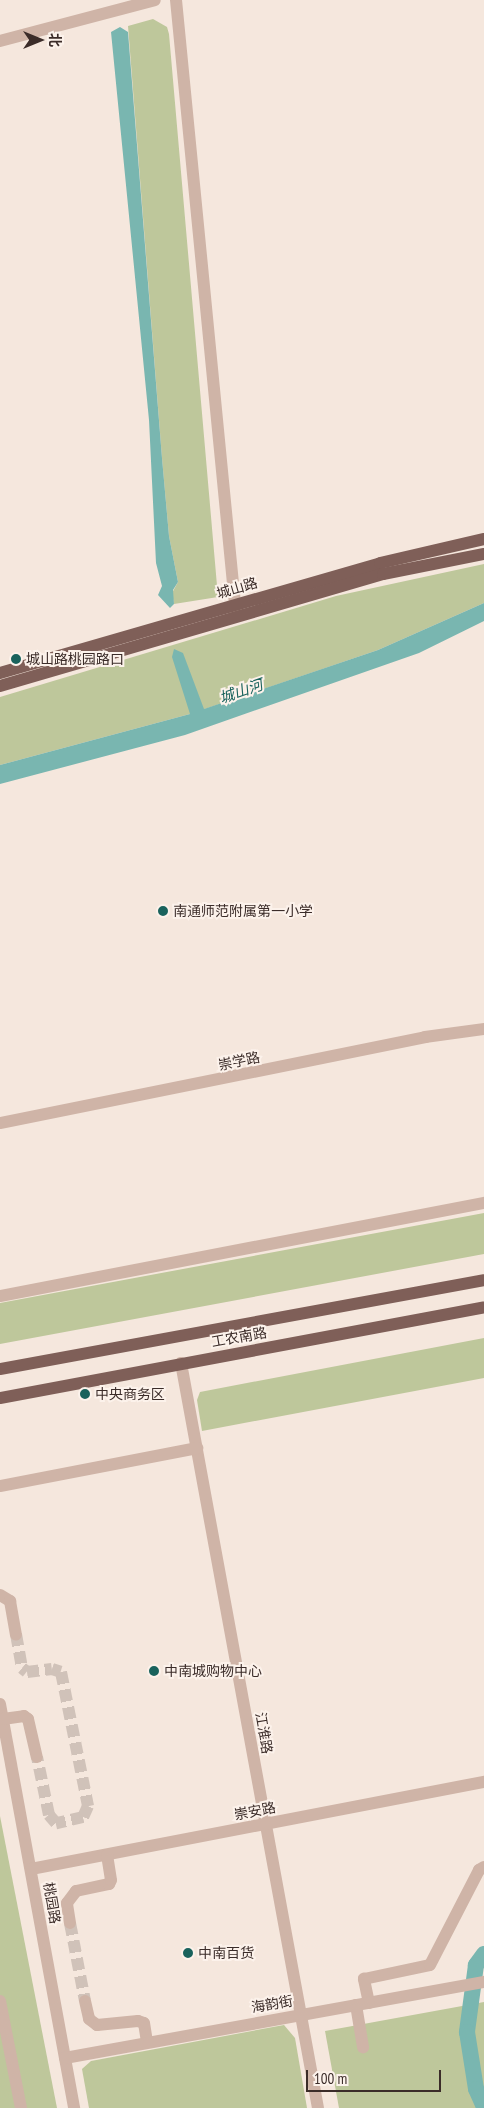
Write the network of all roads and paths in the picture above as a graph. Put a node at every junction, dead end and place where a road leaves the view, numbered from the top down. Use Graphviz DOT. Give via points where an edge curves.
graph roads {
  1 [pos="155,0"];
  2 [pos="176,0"];
  3 [pos="0,41"];
  4 [pos="484,539"];
  5 [pos="484,554"];
  6 [pos="235,611"];
  7 [pos="0,673"];
  8 [pos="0,686"];
  9 [pos="484,1029"];
  10 [pos="0,1123"];
  11 [pos="484,1203"];
  12 [pos="484,1280"];
  13 [pos="0,1296"];
  14 [pos="484,1307"];
  15 [pos="180,1363"];
  16 [pos="0,1369"];
  17 [pos="0,1398"];
  18 [pos="197,1448"];
  19 [pos="0,1486"];
  20 [pos="0,1595"];
  21 [pos="16,1634"];
  22 [pos="0,1704"];
  23 [pos="3,1719"];
  24 [pos="4,1743"];
  25 [pos="38,1758"];
  26 [pos="484,1782"];
  27 [pos="265,1825"];
  28 [pos="107,1855"];
  29 [pos="484,1867"];
  30 [pos="31,1870"];
  31 [pos="70,1922"];
  32 [pos="484,1982"];
  33 [pos="0,2001"];
  34 [pos="85,2001"];
  35 [pos="363,2004"];
  36 [pos="300,2014"];
  37 [pos="147,2042"];
  38 [pos="363,2046"];
  39 [pos="65,2058"];
  40 [pos="21,2108"];
  41 [pos="74,2108"];
  42 [pos="318,2108"];
  1 -- 3 [label="street"];
  2 -- 6 [label="street"];
  4 -- 6 [label="main road, 城山路" via="380,563"];
  5 -- 6 [label="main road, 城山路" via="384,574"];
  6 -- 7 [label="main road, 城山路"];
  6 -- 8 [label="main road, 城山路"];
  9 -- 10 [label="street, 崇学路" via="426,1037 84,1109"];
  11 -- 13 [label="street"];
  12 -- 16 [label="main road, 工农南路"];
  14 -- 15 [label="main road, 工农南路"];
  15 -- 17 [label="main road, 工农南路"];
  15 -- 18 [label="street, 江淮路"];
  18 -- 19 [label="street"];
  18 -- 27 [label="street, 江淮路"];
  20 -- 21 [label="street" via="10,1601"];
  22 -- 23 [label="street, 桃园路"];
  23 -- 24 [label="street, 桃园路"];
  23 -- 25 [label="street" via="24,1716 28,1719"];
  24 -- 30 [label="street, 桃园路"];
  26 -- 27 [label="street, 崇安路"];
  27 -- 28 [label="street, 崇安路"];
  27 -- 36 [label="street, 江淮路"];
  28 -- 30 [label="street, 崇安路"];
  28 -- 31 [label="street" via="109,1884 76,1891 67,1903"];
  29 -- 35 [label="street" via="479,1870 430,1965 364,1979"];
  30 -- 39 [label="street, 桃园路"];
  32 -- 35 [label="street, 海韵街"];
  33 -- 40 [label="street"];
  34 -- 37 [label="street" via="89,2019 97,2026 138,2021 144,2023"];
  35 -- 36 [label="street, 海韵街"];
  35 -- 38 [label="street"];
  36 -- 37 [label="street, 海韵街"];
  36 -- 42 [label="street, 江淮路"];
  37 -- 39 [label="street, 海韵街"];
  39 -- 41 [label="street, 桃园路"];
}
